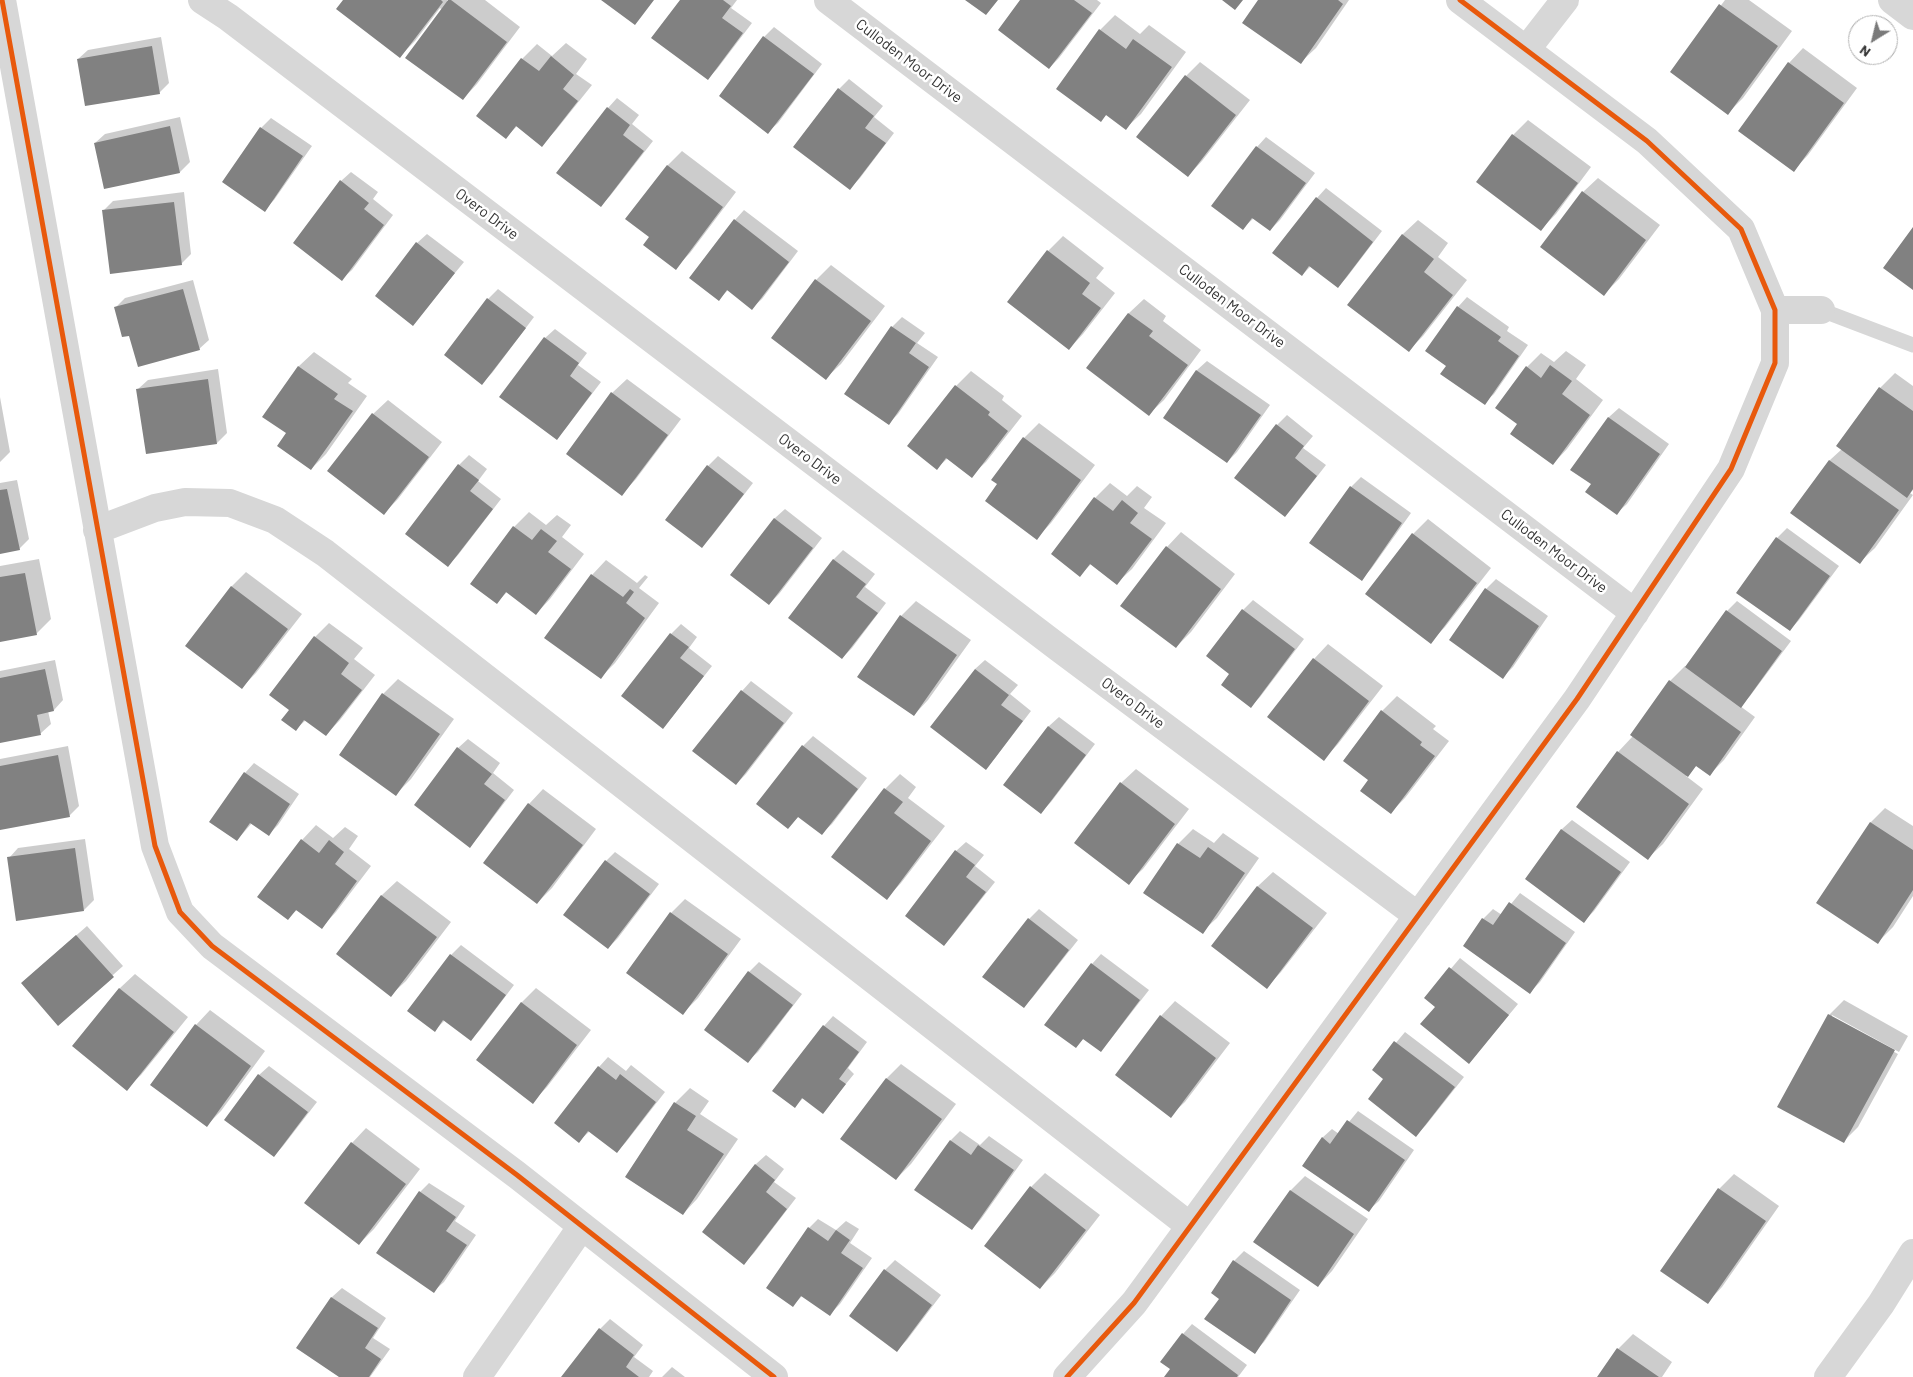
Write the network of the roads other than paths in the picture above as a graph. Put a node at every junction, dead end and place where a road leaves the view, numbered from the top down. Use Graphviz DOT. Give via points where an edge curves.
graph roads {
  1 [pos="2,0"];
  2 [pos="202,0"];
  3 [pos="828,0"];
  4 [pos="1565,0"];
  5 [pos="1892,0"];
  6 [pos="1477,5"];
  7 [pos="1913,16"];
  8 [pos="1526,50"];
  9 [pos="1775,310"];
  10 [pos="1821,310"];
  11 [pos="1913,345"];
  12 [pos="98,530"];
  13 [pos="1635,613"];
  14 [pos="1418,916"];
  15 [pos="582,1226"];
  16 [pos="1190,1226"];
  17 [pos="1913,1253"];
  18 [pos="477,1377"];
  19 [pos="774,1377"];
  20 [pos="1067,1377"];
  21 [pos="1828,1377"];
  1 -- 12 [label="street"];
  2 -- 14 [label="street, Overo Drive"];
  3 -- 13 [label="street, Culloden Moor Drive"];
  4 -- 8 [label="street"];
  5 -- 7 [label="street"];
  6 -- 8 [label="street"];
  8 -- 9 [label="street" via="1647,141 1741,229"];
  9 -- 10 [label="street"];
  9 -- 13 [label="street" via="1775,363 1732,468"];
  10 -- 11 [label="lane"];
  12 -- 15 [label="street" via="155,846 180,912 212,946"];
  12 -- 16 [label="street" via="155,508 185,502 230,503 275,520 325,553"];
  13 -- 14 [label="street" via="1577,699"];
  14 -- 16 [label="street"];
  15 -- 18 [label="street"];
  15 -- 19 [label="street"];
  16 -- 20 [label="street" via="1134,1303"];
  17 -- 21 [label="street"];
}
